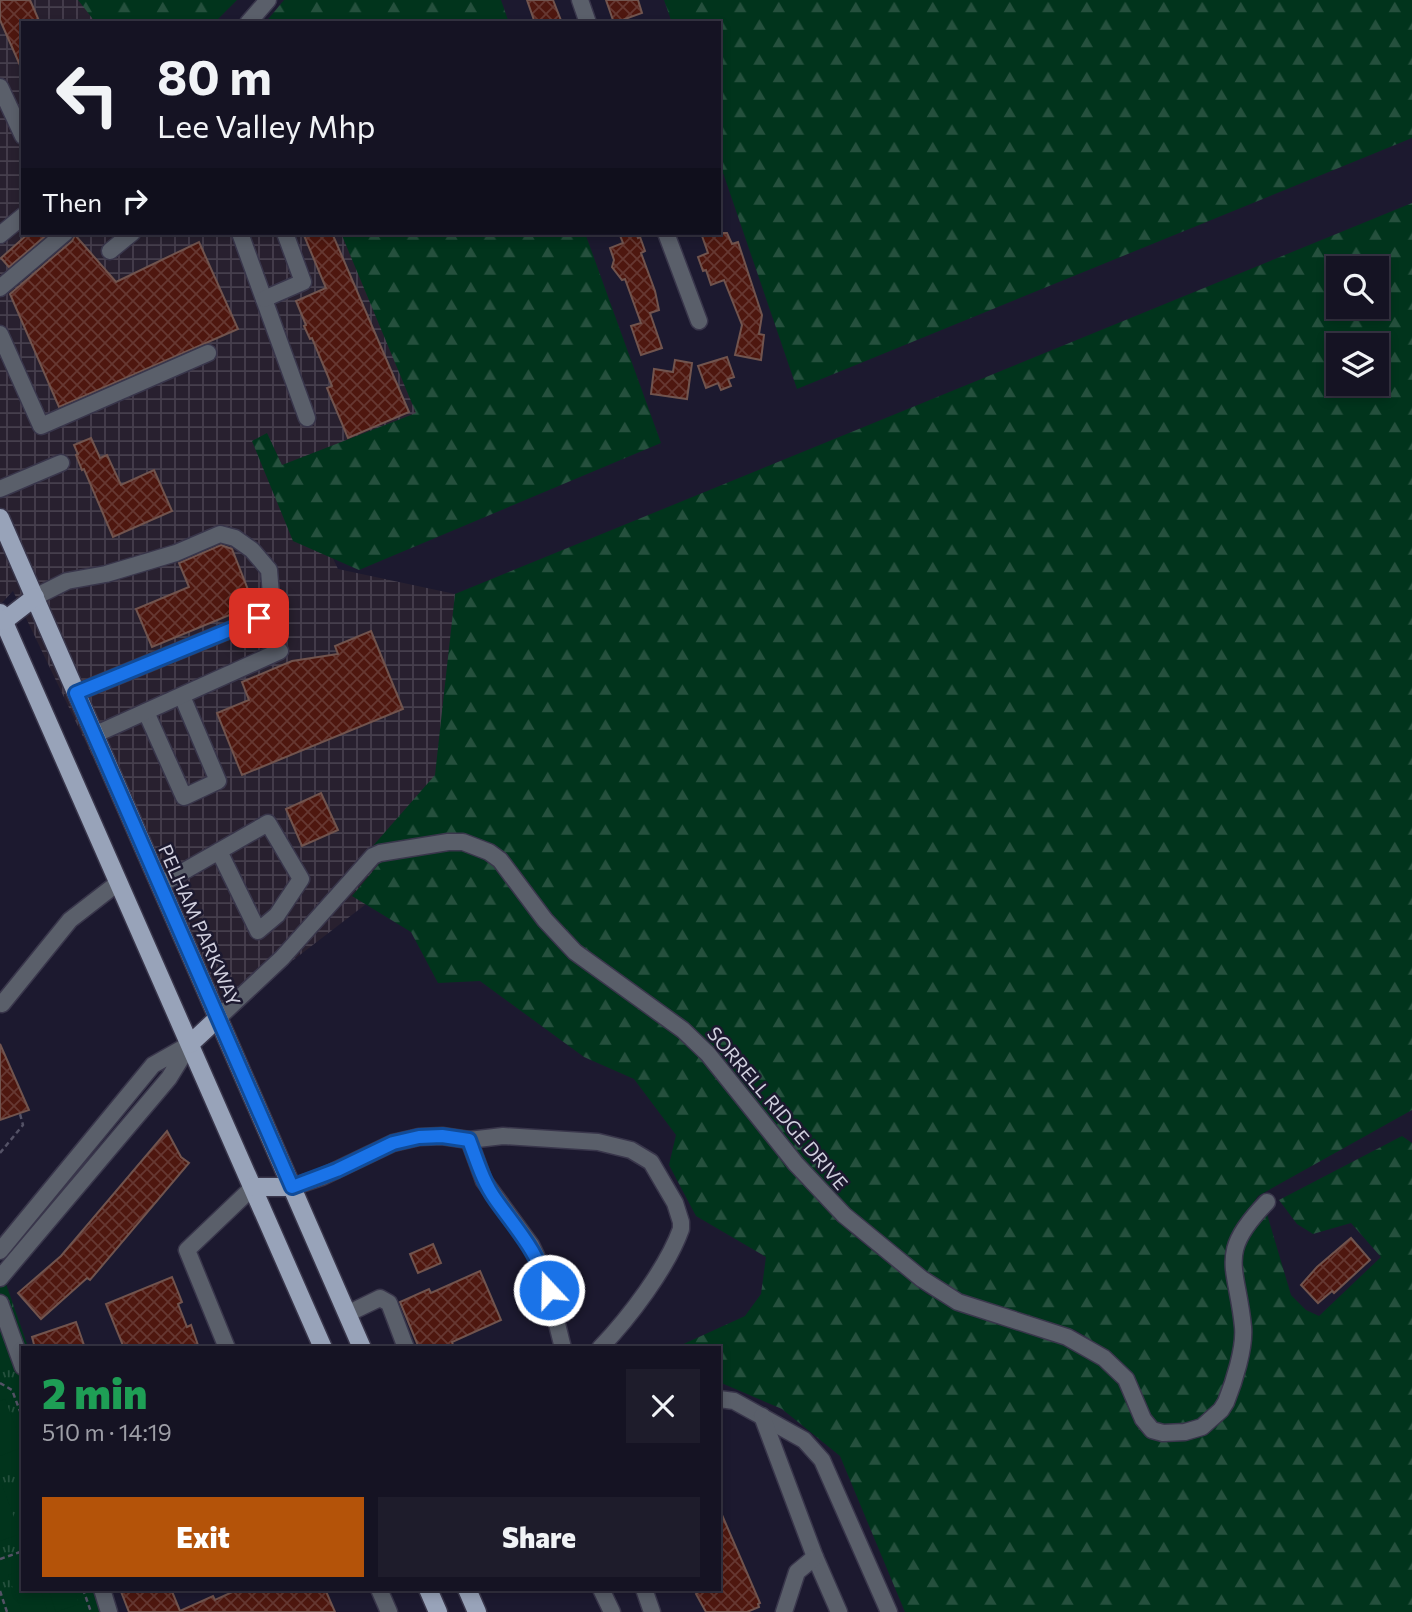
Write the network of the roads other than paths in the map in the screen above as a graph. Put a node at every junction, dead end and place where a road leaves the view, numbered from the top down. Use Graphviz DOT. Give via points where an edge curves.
graph roads {
  1 [pos="268,0"];
  2 [pos="580,0"];
  3 [pos="250,21"];
  4 [pos="587,21"];
  5 [pos="0,87"];
  6 [pos="21,132"];
  7 [pos="21,218"];
  8 [pos="0,235"];
  9 [pos="63,235"];
  10 [pos="130,235"];
  11 [pos="241,235"];
  12 [pos="286,235"];
  13 [pos="667,235"];
  14 [pos="110,251"];
  15 [pos="0,288"];
  16 [pos="264,299"];
  17 [pos="699,321"];
  18 [pos="0,334"];
  19 [pos="208,353"];
  20 [pos="307,418"];
  21 [pos="61,463"];
  22 [pos="0,489"];
  23 [pos="0,518"];
  24 [pos="35,597"];
  25 [pos="1,620"];
  26 [pos="280,651"];
  27 [pos="76,693"];
  28 [pos="182,696"];
  29 [pos="146,712"];
  30 [pos="94,734"];
  31 [pos="219,850"];
  32 [pos="120,882"];
  33 [pos="160,885"];
  34 [pos="2,1003"];
  35 [pos="218,1018"];
  36 [pos="190,1044"];
  37 [pos="469,1140"];
  38 [pos="253,1187"];
  39 [pos="292,1187"];
  40 [pos="1267,1202"];
  41 [pos="0,1251"];
  42 [pos="0,1278"];
  43 [pos="0,1303"];
  44 [pos="348,1314"];
  45 [pos="226,1346"];
  46 [pos="322,1346"];
  47 [pos="361,1346"];
  48 [pos="406,1346"];
  49 [pos="562,1346"];
  50 [pos="602,1346"];
  51 [pos="21,1361"];
  52 [pos="721,1399"];
  53 [pos="762,1416"];
  54 [pos="815,1558"];
  55 [pos="103,1591"];
  56 [pos="380,1591"];
  57 [pos="429,1591"];
  58 [pos="468,1591"];
  59 [pos="602,1591"];
  60 [pos="645,1591"];
  61 [pos="109,1612"];
  62 [pos="389,1612"];
  63 [pos="438,1612"];
  64 [pos="477,1612"];
  65 [pos="612,1612"];
  66 [pos="652,1612"];
  67 [pos="784,1612"];
  68 [pos="839,1612"];
  69 [pos="889,1612"];
  1 -- 3 [label="street"];
  2 -- 4 [label="street"];
  5 -- 6 [label="street"];
  7 -- 8 [label="street"];
  9 -- 15 [label="street"];
  10 -- 14 [label="street"];
  11 -- 16 [label="street"];
  12 -- 16 [label="street" via="303,282"];
  13 -- 17 [label="street"];
  16 -- 20 [label="street"];
  18 -- 19 [label="street" via="41,426"];
  21 -- 22 [label="street"];
  23 -- 24 [label="main road, PELHAM PARKWAY"];
  24 -- 25 [label="main road"];
  24 -- 27 [label="main road, PELHAM PARKWAY"];
  24 -- 27 [label="street" via="67,581 176,553 220,534 253,550 269,570 271,595 259,618"];
  25 -- 32 [label="main road"];
  26 -- 28 [label="street"];
  27 -- 30 [label="main road, PELHAM PARKWAY"];
  28 -- 29 [label="street"];
  28 -- 29 [label="street" via="218,780 184,797"];
  29 -- 30 [label="street"];
  30 -- 33 [label="main road, PELHAM PARKWAY"];
  31 -- 31 [label="street" via="268,822 301,879 277,915 258,931"];
  31 -- 33 [label="street"];
  32 -- 34 [label="street" via="70,920"];
  32 -- 36 [label="main road"];
  33 -- 35 [label="main road, PELHAM PARKWAY"];
  35 -- 36 [label="main road"];
  35 -- 39 [label="main road, PELHAM PARKWAY"];
  35 -- 40 [label="street, SORRELL RIDGE DRIVE" via="282,958 373,856 448,842 477,846 500,860 575,952 699,1046 844,1215 922,1279 958,1302 1067,1337 1104,1358 1126,1379 1147,1426 1163,1433 1202,1427 1226,1402 1244,1329 1234,1250 1247,1223"];
  36 -- 38 [label="main road"];
  36 -- 41 [label="street" via="153,1065"];
  36 -- 42 [label="street" via="169,1078"];
  37 -- 39 [label="street" via="442,1136 393,1143"];
  37 -- 49 [label="street" via="484,1181 531,1245 544,1272"];
  37 -- 50 [label="street" via="510,1136 618,1145 641,1155 659,1173 675,1203 681,1230 660,1271"];
  38 -- 39 [label="main road"];
  38 -- 45 [label="street" via="187,1250"];
  38 -- 46 [label="main road"];
  39 -- 44 [label="main road, PELHAM PARKWAY"];
  43 -- 51 [label="street"];
  44 -- 47 [label="main road, PELHAM PARKWAY"];
  44 -- 48 [label="street" via="380,1298 389,1303"];
  52 -- 53 [label="street"];
  53 -- 54 [label="street"];
  53 -- 69 [label="street" via="804,1440 821,1460"];
  54 -- 67 [label="street" via="797,1572"];
  54 -- 68 [label="street"];
  55 -- 61 [label="street"];
  56 -- 62 [label="street"];
  57 -- 63 [label="main road"];
  58 -- 64 [label="main road"];
  59 -- 65 [label="street"];
  60 -- 66 [label="street"];
}
